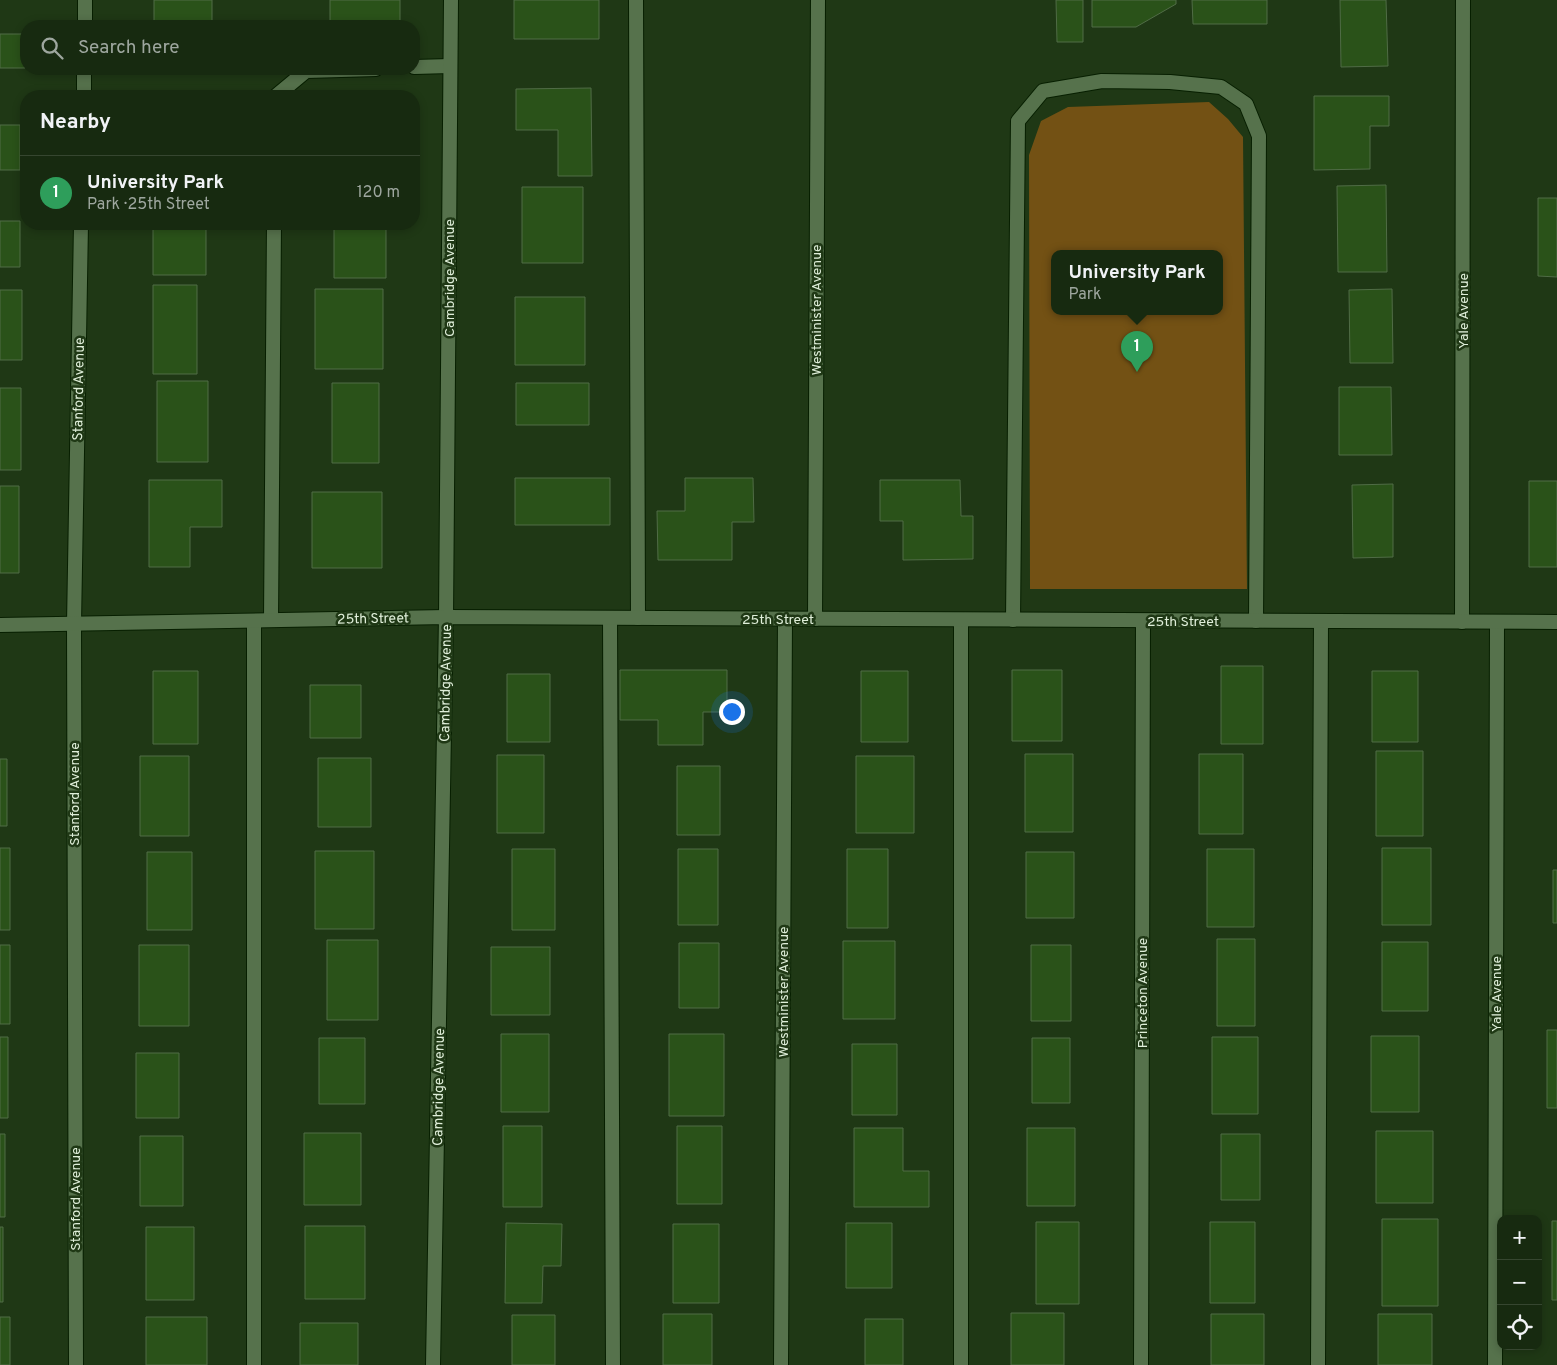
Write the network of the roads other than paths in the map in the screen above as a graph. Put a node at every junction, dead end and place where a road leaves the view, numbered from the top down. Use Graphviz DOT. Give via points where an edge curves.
graph roads {
  1 [pos="85,0"];
  2 [pos="451,0"];
  3 [pos="636,0"];
  4 [pos="818,0"];
  5 [pos="1463,0"];
  6 [pos="85,20"];
  7 [pos="450,66"];
  8 [pos="420,67"];
  9 [pos="84,75"];
  10 [pos="301,75"];
  11 [pos="84,90"];
  12 [pos="283,90"];
  13 [pos="81,230"];
  14 [pos="274,230"];
  15 [pos="446,617"];
  16 [pos="610,618"];
  17 [pos="638,618"];
  18 [pos="785,619"];
  19 [pos="814,619"];
  20 [pos="272,620"];
  21 [pos="961,620"];
  22 [pos="1013,620"];
  23 [pos="254,621"];
  24 [pos="1143,621"];
  25 [pos="1256,621"];
  26 [pos="1321,622"];
  27 [pos="1462,622"];
  28 [pos="1557,622"];
  29 [pos="1497,623"];
  30 [pos="74,624"];
  31 [pos="0,625"];
  32 [pos="76,1365"];
  33 [pos="254,1365"];
  34 [pos="433,1365"];
  35 [pos="613,1365"];
  36 [pos="781,1365"];
  37 [pos="961,1365"];
  38 [pos="1141,1365"];
  39 [pos="1318,1365"];
  40 [pos="1495,1365"];
  1 -- 6 [label="street"];
  2 -- 7 [label="street, Cambridge Avenue"];
  3 -- 17 [label="street"];
  4 -- 19 [label="street, Westminister Avenue"];
  5 -- 27 [label="street, Yale Avenue"];
  7 -- 8 [label="street"];
  7 -- 15 [label="street, Cambridge Avenue"];
  9 -- 11 [label="street"];
  10 -- 12 [label="street"];
  13 -- 30 [label="street, Stanford Avenue"];
  14 -- 20 [label="street"];
  15 -- 16 [label="street, 25th Street"];
  15 -- 20 [label="street, 25th Street"];
  15 -- 34 [label="street, Cambridge Avenue"];
  16 -- 17 [label="street, 25th Street"];
  16 -- 35 [label="street"];
  17 -- 18 [label="street, 25th Street"];
  18 -- 19 [label="street, 25th Street"];
  18 -- 36 [label="street, Westminister Avenue"];
  19 -- 21 [label="street, 25th Street"];
  20 -- 23 [label="street, 25th Street"];
  21 -- 22 [label="street, 25th Street"];
  21 -- 37 [label="street"];
  22 -- 24 [label="street, 25th Street"];
  22 -- 25 [label="street" via="1018,121 1043,91 1102,80 1221,87 1246,104 1259,136"];
  23 -- 30 [label="street, 25th Street"];
  23 -- 33 [label="street"];
  24 -- 25 [label="street, 25th Street"];
  24 -- 38 [label="street, Princeton Avenue"];
  25 -- 26 [label="street, 25th Street"];
  26 -- 27 [label="street, 25th Street"];
  26 -- 39 [label="street"];
  27 -- 29 [label="street, 25th Street"];
  28 -- 29 [label="street, 25th Street"];
  29 -- 40 [label="street, Yale Avenue"];
  30 -- 31 [label="street, 25th Street"];
  30 -- 32 [label="street, Stanford Avenue"];
}
